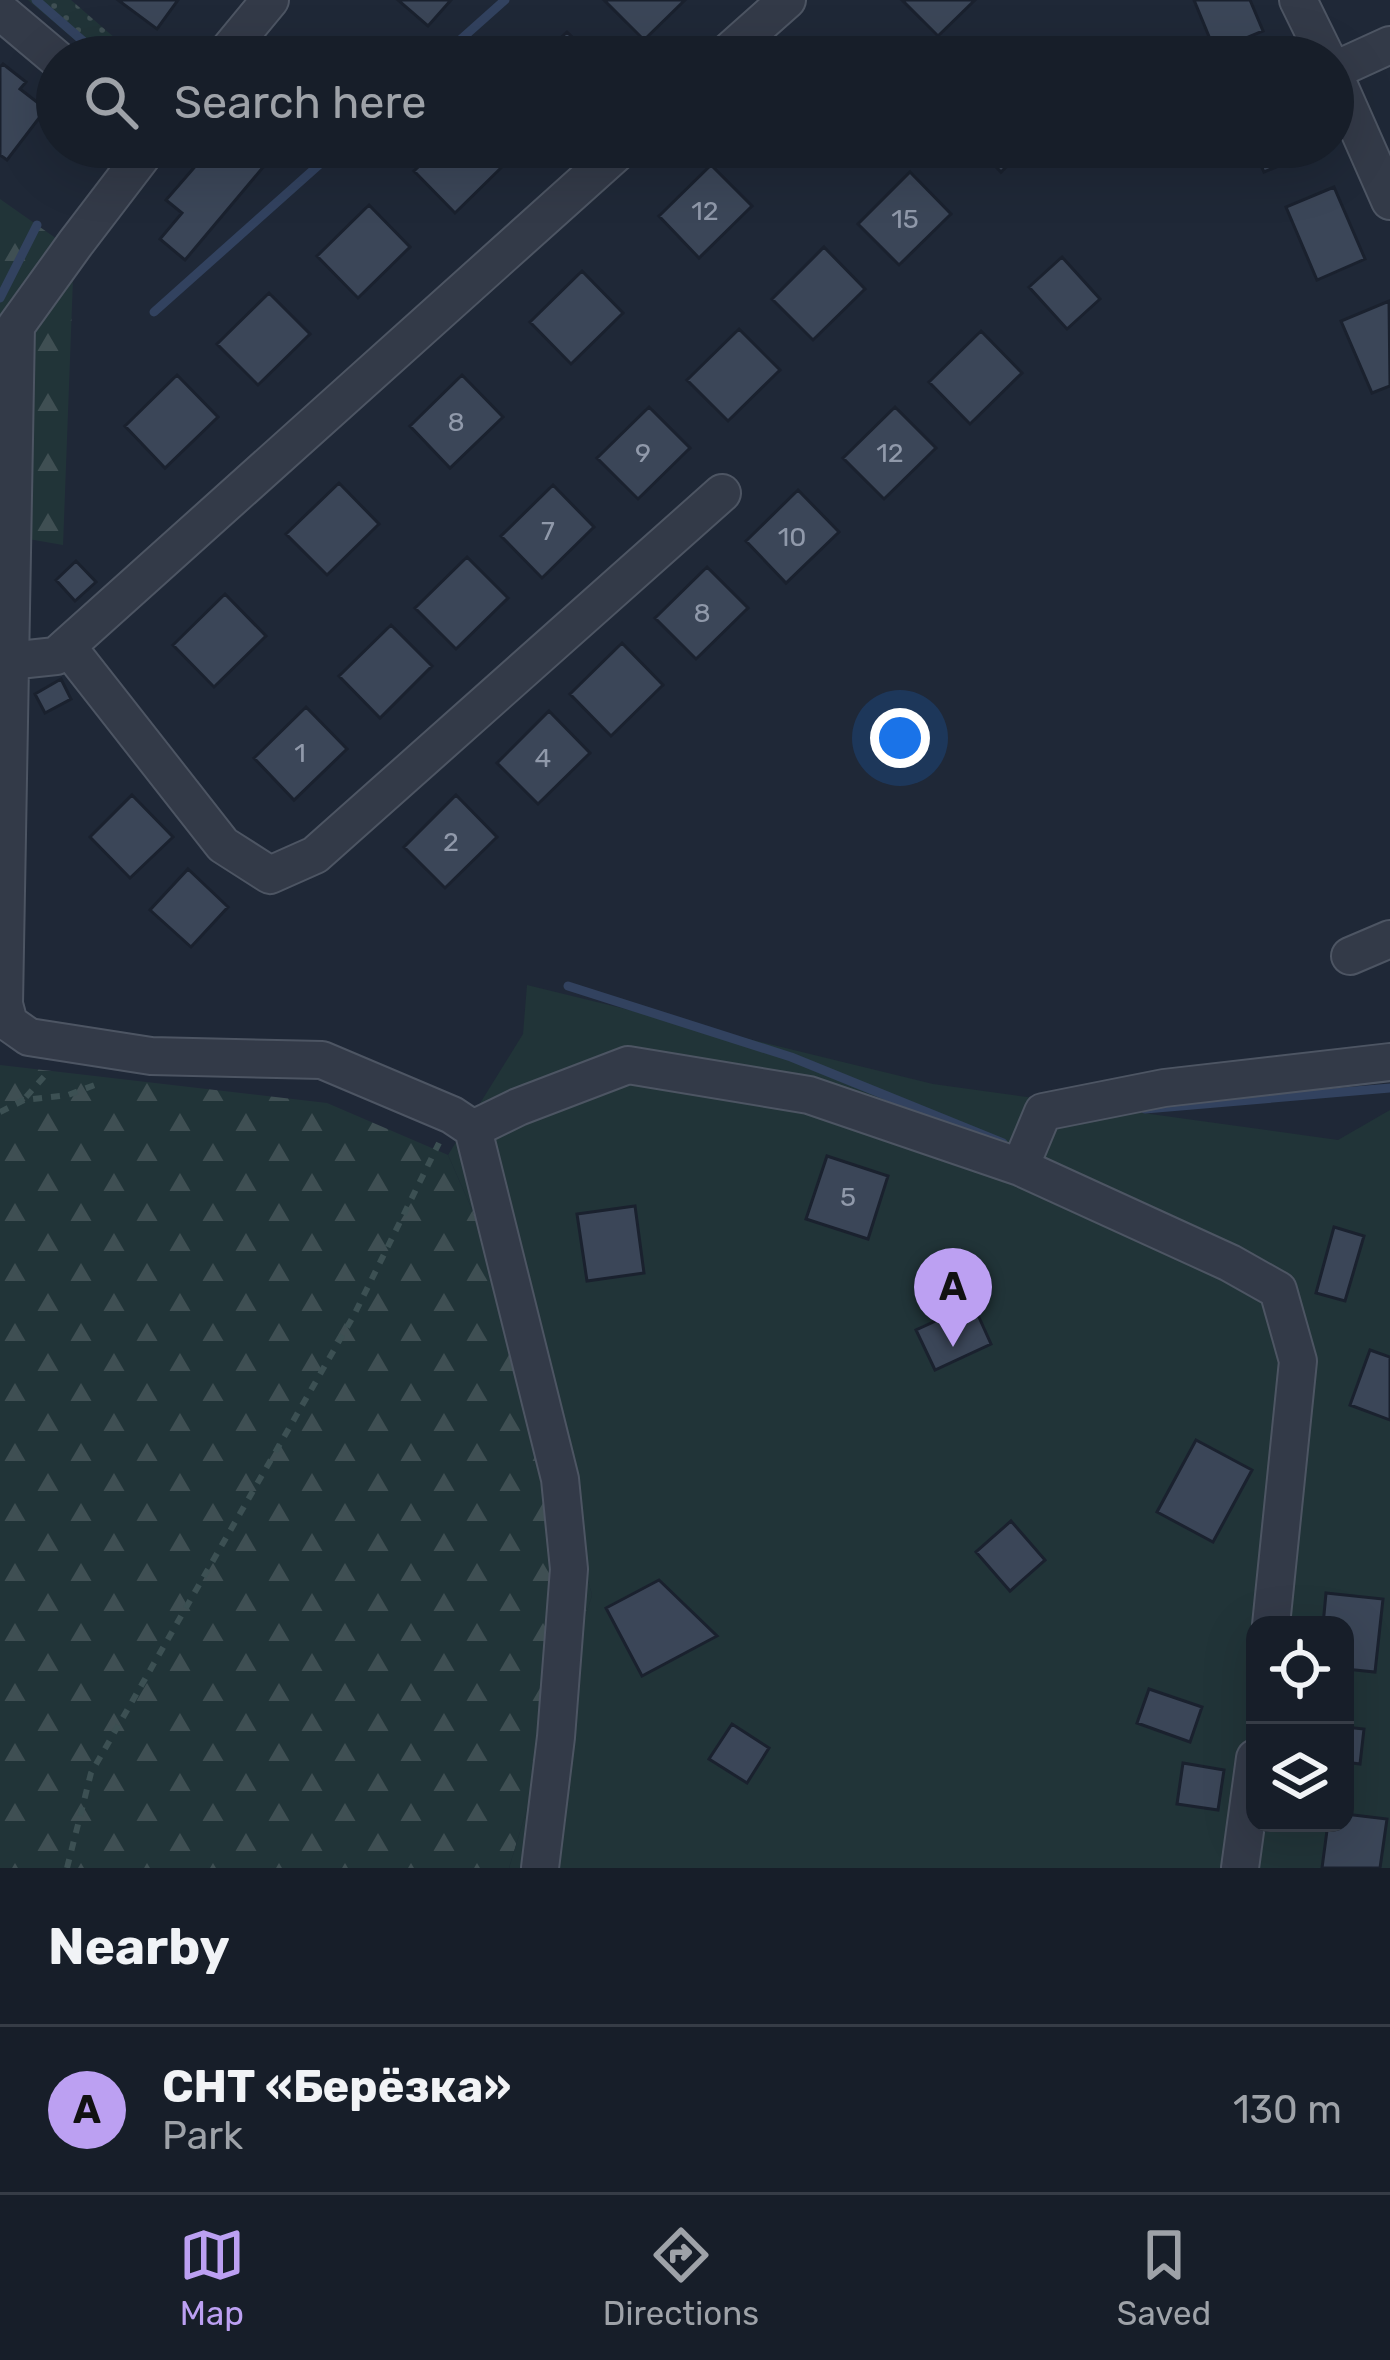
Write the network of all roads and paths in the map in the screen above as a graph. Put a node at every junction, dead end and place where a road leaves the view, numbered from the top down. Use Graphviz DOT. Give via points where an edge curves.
graph roads {
  1 [pos="270,0"];
  2 [pos="787,0"];
  3 [pos="1298,0"];
  4 [pos="0,11"];
  5 [pos="240,36"];
  6 [pos="747,36"];
  7 [pos="1316,36"];
  8 [pos="36,41"];
  9 [pos="1390,45"];
  10 [pos="1354,61"];
  11 [pos="1354,119"];
  12 [pos="133,168"];
  13 [pos="600,168"];
  14 [pos="1390,201"];
  15 [pos="722,493"];
  16 [pos="67,646"];
  17 [pos="9,661"];
  18 [pos="3,893"];
  19 [pos="1390,939"];
  20 [pos="1350,956"];
  21 [pos="151,1056"];
  22 [pos="1390,1062"];
  23 [pos="0,1112"];
  24 [pos="463,1122"];
  25 [pos="1020,1167"];
  26 [pos="1272,1616"];
  27 [pos="1246,1824"];
  28 [pos="67,1868"];
  29 [pos="540,1868"];
  30 [pos="1240,1868"];
  1 -- 5 [label="street"];
  2 -- 6 [label="street"];
  3 -- 7 [label="street"];
  4 -- 8 [label="street"];
  9 -- 10 [label="street"];
  11 -- 14 [label="street"];
  12 -- 17 [label="street" via="16,326"];
  13 -- 16 [label="street"];
  15 -- 16 [label="street" via="315,855 270,874 223,845"];
  16 -- 17 [label="street" via="56,656"];
  17 -- 18 [label="street"];
  18 -- 21 [label="street" via="9,1023 29,1037"];
  19 -- 20 [label="street"];
  21 -- 23 [label="path" via="68,1095"];
  21 -- 24 [label="street" via="322,1060"];
  22 -- 25 [label="street" via="1164,1088 1043,1112"];
  24 -- 25 [label="street" via="628,1065 809,1095"];
  24 -- 28 [label="path" via="91,1773"];
  24 -- 29 [label="street" via="560,1479 569,1569"];
  25 -- 26 [label="street" via="1279,1290 1298,1361"];
  27 -- 30 [label="street"];
}
